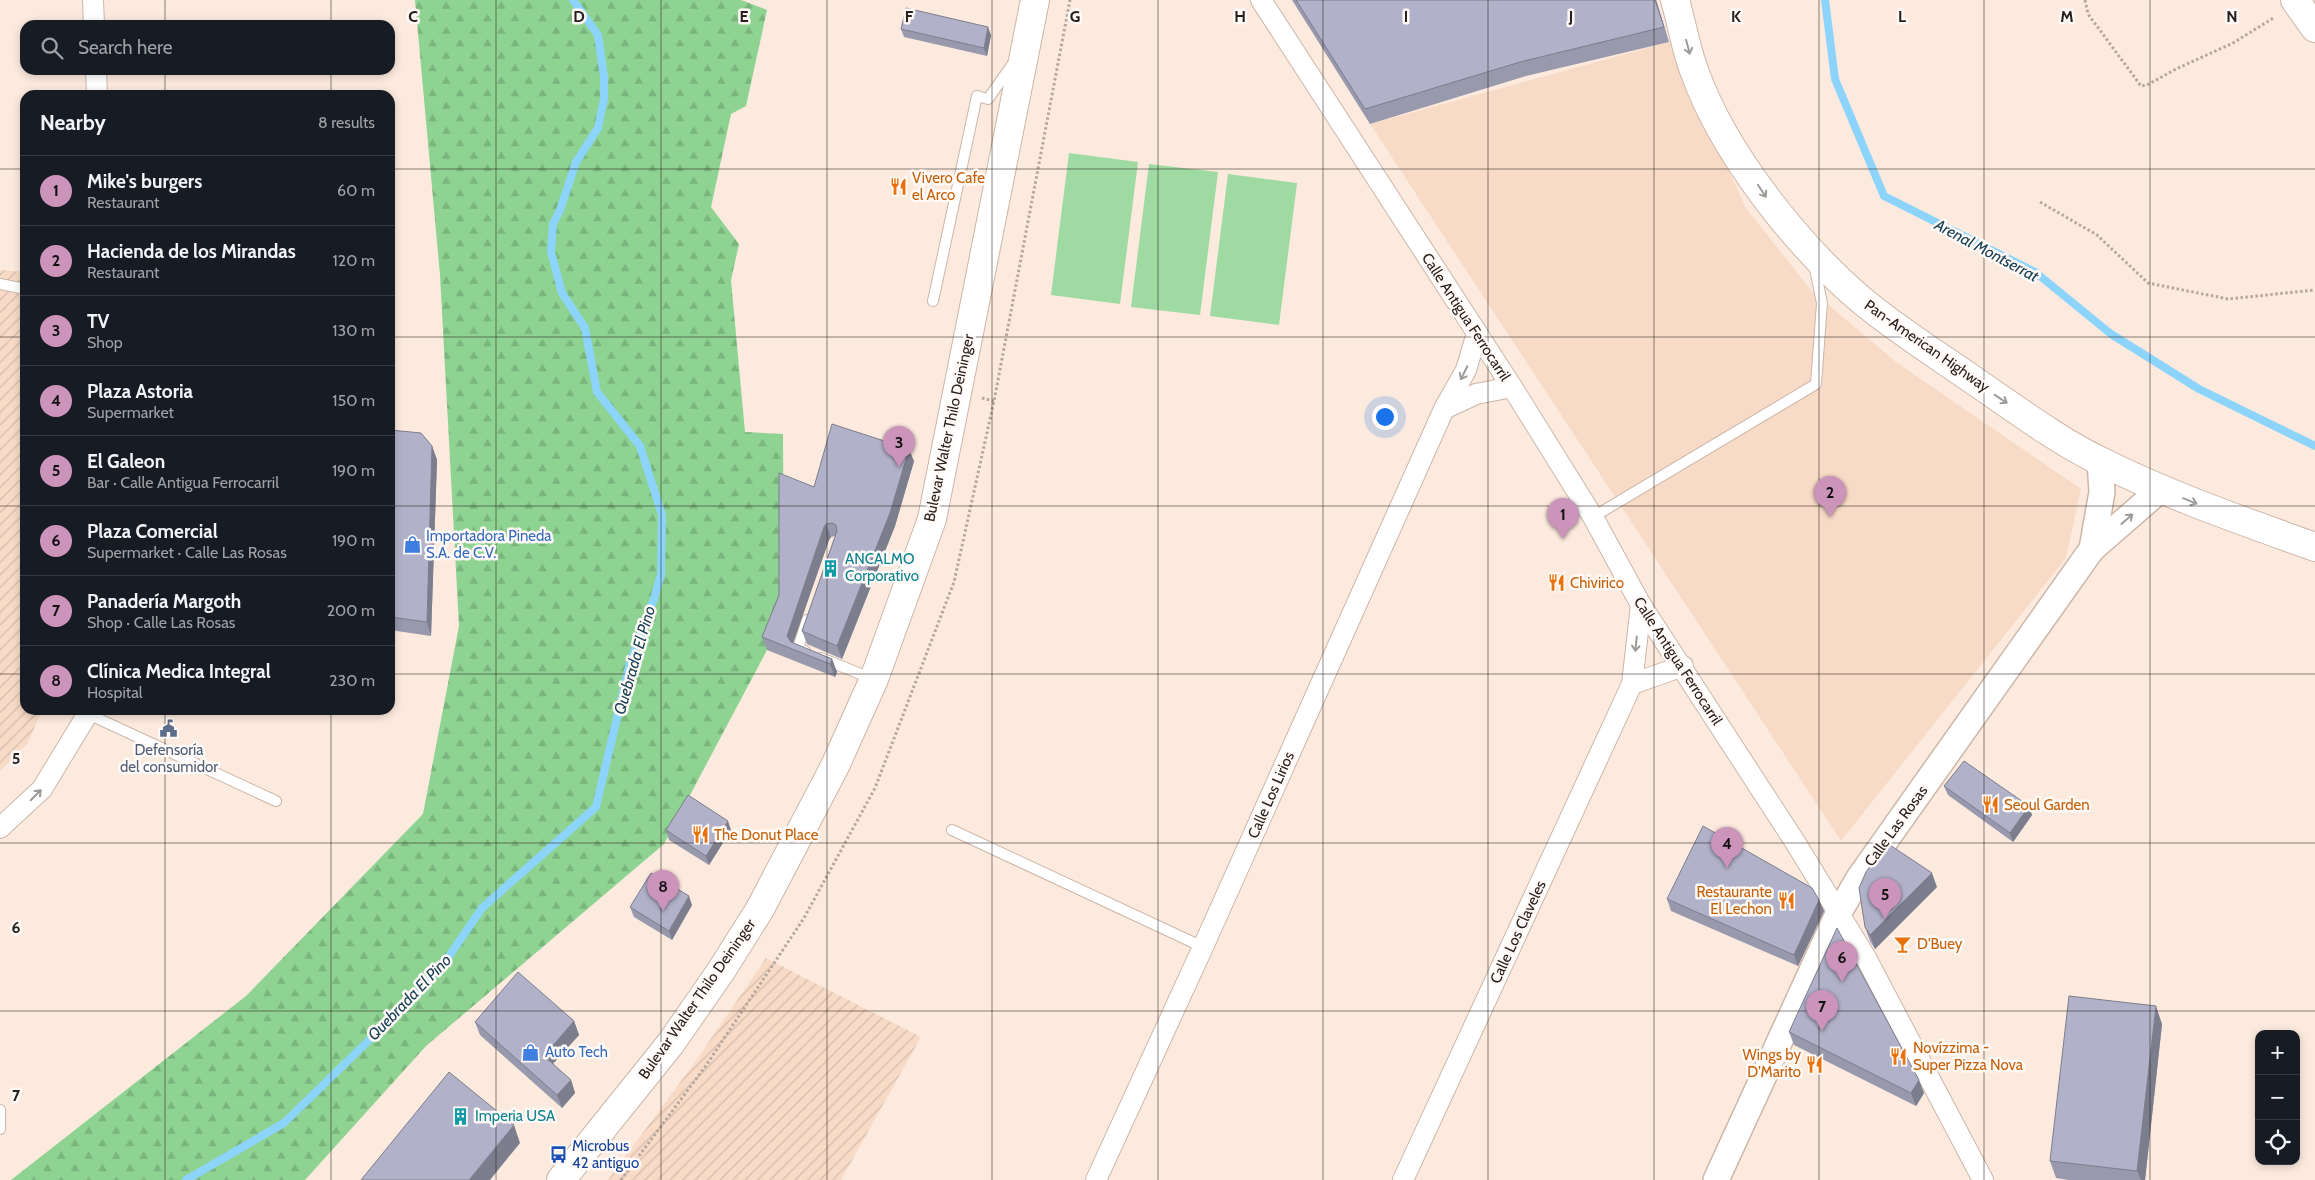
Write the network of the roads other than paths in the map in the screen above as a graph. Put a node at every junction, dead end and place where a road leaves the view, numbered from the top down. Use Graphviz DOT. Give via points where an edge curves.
graph roads {
  1 [pos="92,0"];
  2 [pos="1035,0"];
  3 [pos="1260,0"];
  4 [pos="1675,0"];
  5 [pos="94,20"];
  6 [pos="1025,47"];
  7 [pos="96,75"];
  8 [pos="97,90"];
  9 [pos="1811,251"];
  10 [pos="0,284"];
  11 [pos="20,288"];
  12 [pos="933,301"];
  13 [pos="1477,334"];
  14 [pos="1512,388"];
  15 [pos="1444,409"];
  16 [pos="2100,462"];
  17 [pos="2161,489"];
  18 [pos="1593,517"];
  19 [pos="2315,547"];
  20 [pos="2092,549"];
  21 [pos="1641,605"];
  22 [pos="810,613"];
  23 [pos="1682,666"];
  24 [pos="874,679"];
  25 [pos="1632,684"];
  26 [pos="87,715"];
  27 [pos="95,715"];
  28 [pos="276,801"];
  29 [pos="0,828"];
  30 [pos="952,830"];
  31 [pos="1838,914"];
  32 [pos="1203,947"];
  33 [pos="0,1110"];
  34 [pos="0,1129"];
  35 [pos="561,1180"];
  36 [pos="1096,1180"];
  37 [pos="1403,1180"];
  38 [pos="1716,1180"];
  39 [pos="1983,1180"];
  1 -- 5 [label="street"];
  2 -- 6 [label="main road, Bulevar Walter Thilo Deininger"];
  3 -- 13 [label="street, Calle Antigua Ferrocarril"];
  4 -- 9 [label="main road, Pan-American Highway, one-way" via="1694,73 1728,142 1776,212"];
  6 -- 12 [label="lane" via="988,99 977,96"];
  6 -- 24 [label="main road, Bulevar Walter Thilo Deininger" via="932,519"];
  7 -- 8 [label="street"];
  9 -- 16 [label="main road, Pan-American Highway, one-way" via="1860,299 1909,336"];
  9 -- 18 [label="lane" via="1822,303 1816,384"];
  10 -- 11 [label="lane"];
  13 -- 14 [label="street, Calle Antigua Ferrocarril"];
  13 -- 15 [label="street, Calle Los Lirios, one-way" via="1466,370"];
  14 -- 15 [label="street" via="1476,394"];
  14 -- 18 [label="street, Calle Antigua Ferrocarril"];
  15 -- 32 [label="street, Calle Los Lirios"];
  16 -- 17 [label="main road, Pan-American Highway"];
  16 -- 20 [label="street, Calle Las Rosas" via="2102,492"];
  17 -- 19 [label="main road, Pan-American Highway, one-way"];
  20 -- 17 [label="street, Calle Las Rosas, one-way"];
  18 -- 21 [label="street, Calle Antigua Ferrocarril"];
  20 -- 31 [label="street, Calle Las Rosas" via="1872,858"];
  21 -- 23 [label="street, Calle Antigua Ferrocarril"];
  21 -- 25 [label="street, Calle Los Claveles, one-way"];
  22 -- 24 [label="lane" via="798,648"];
  23 -- 25 [label="street"];
  23 -- 31 [label="street, Calle Antigua Ferrocarril"];
  24 -- 35 [label="main road, Bulevar Walter Thilo Deininger" via="835,766 760,909 671,1043"];
  25 -- 37 [label="street, Calle Los Claveles"];
  29 -- 26 [label="street, one-way" via="42,789"];
  27 -- 28 [label="lane"];
  30 -- 32 [label="lane"];
  31 -- 38 [label="street, Calle Las Rosas"];
  31 -- 39 [label="street, Calle Antigua Ferrocarril" via="1865,956"];
  32 -- 36 [label="street, Calle Los Lirios"];
  33 -- 34 [label="lane"];
}
